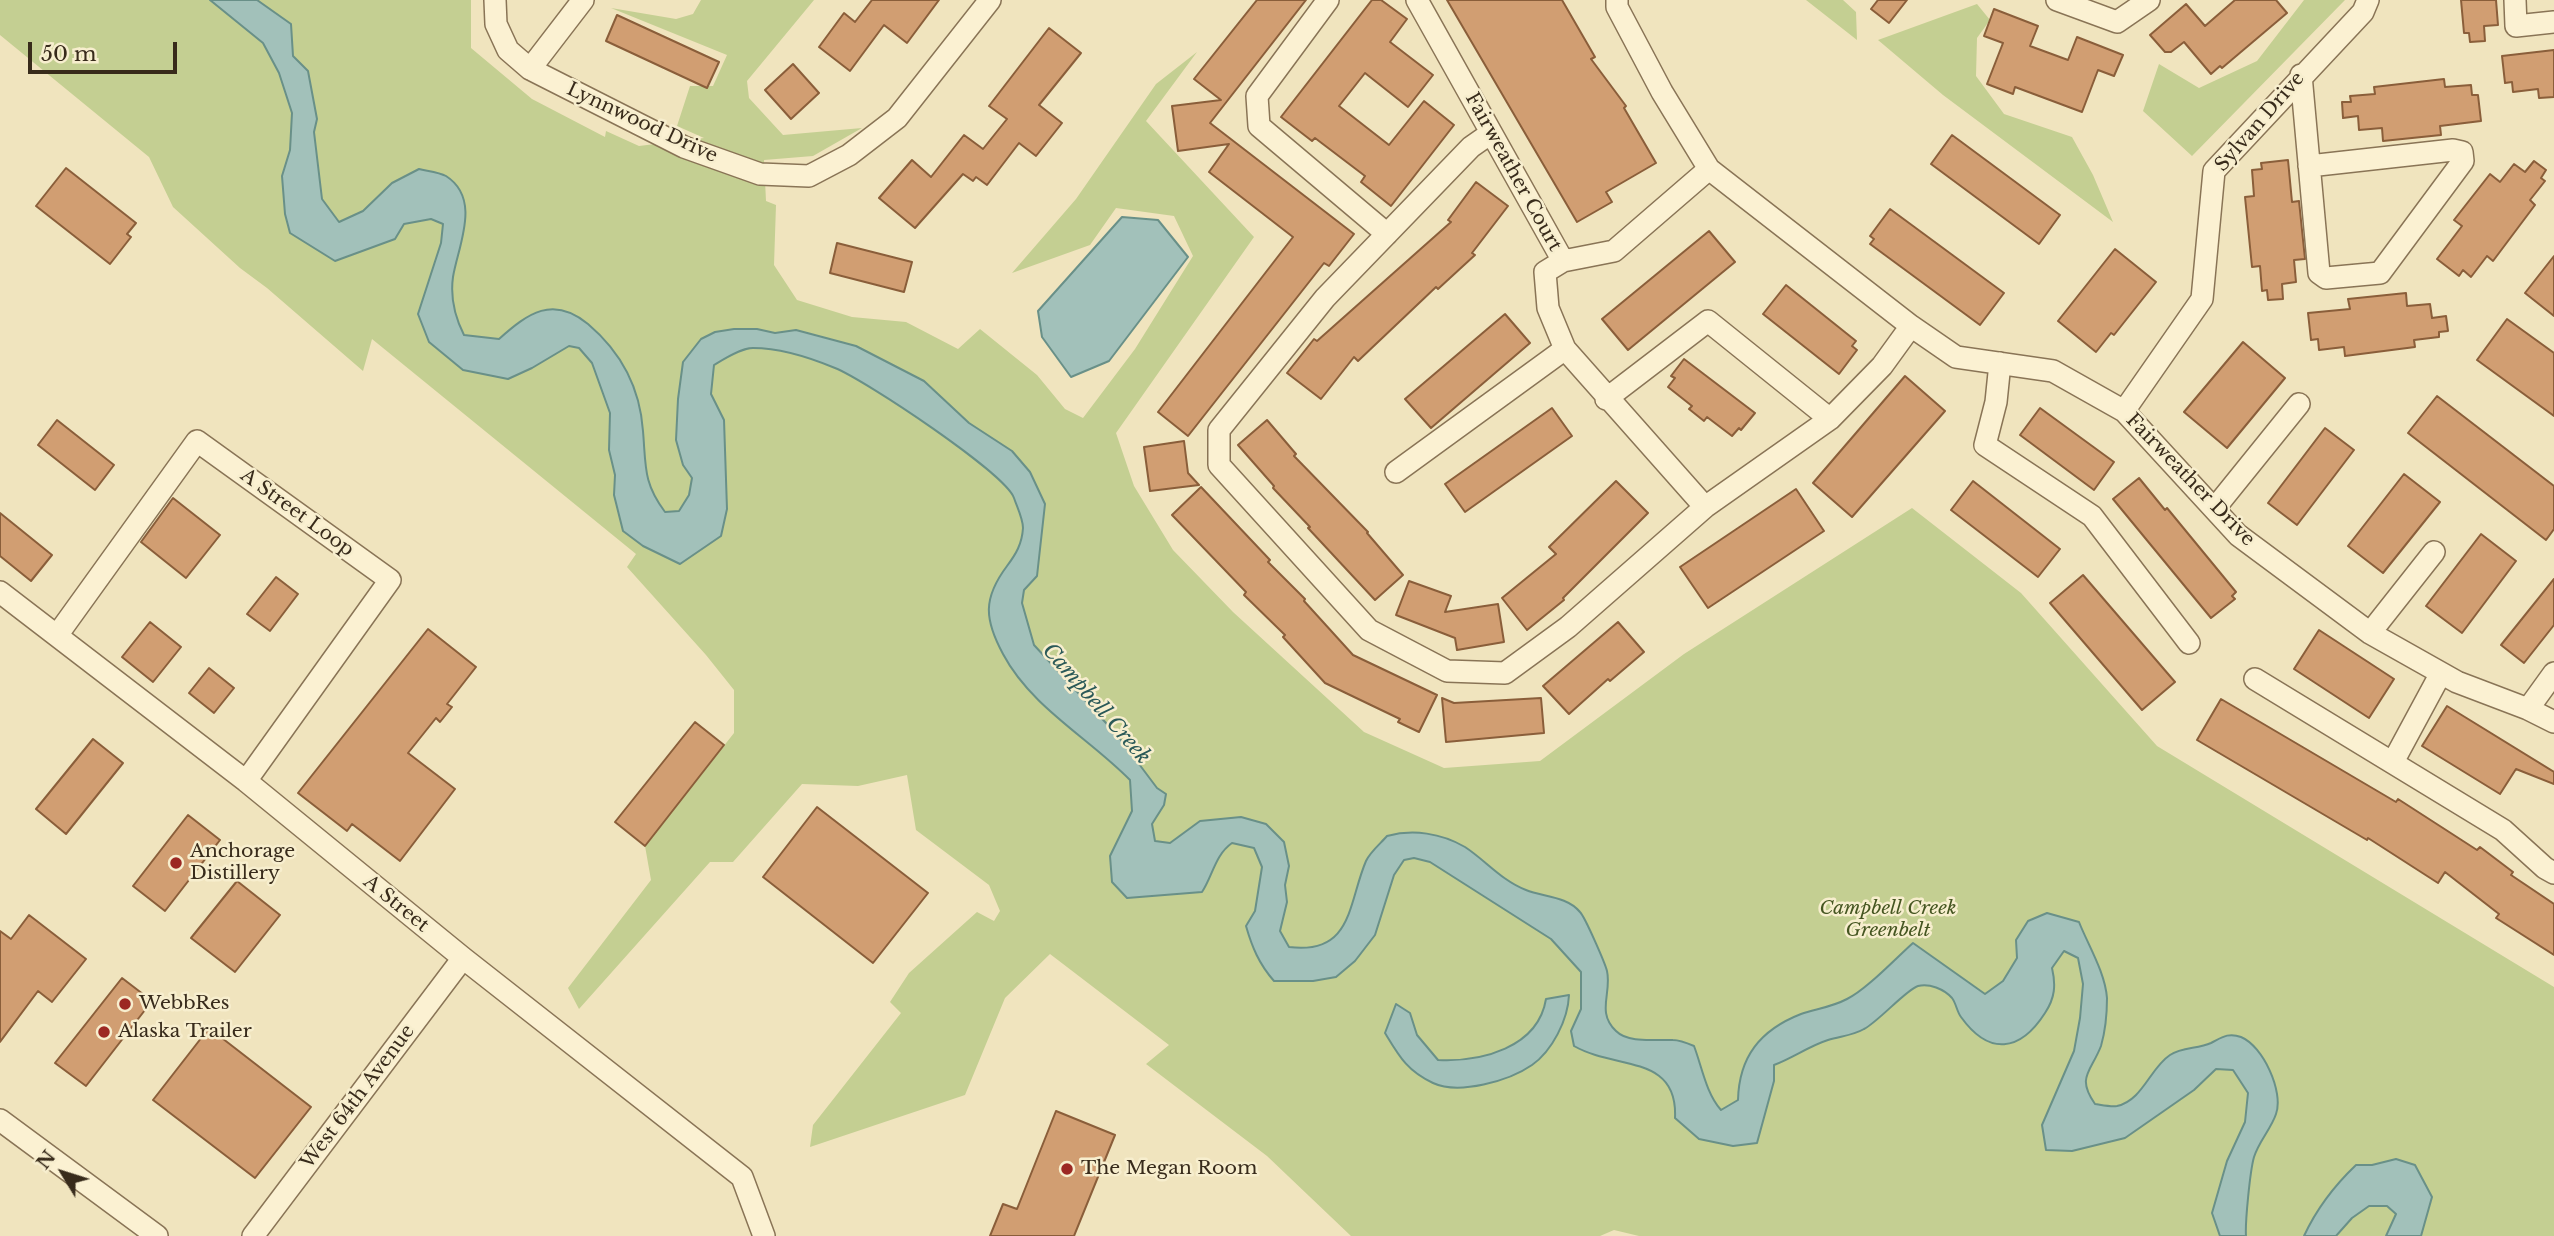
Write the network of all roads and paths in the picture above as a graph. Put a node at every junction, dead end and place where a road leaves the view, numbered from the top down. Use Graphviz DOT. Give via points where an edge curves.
graph roads {
  1 [pos="495,0"];
  2 [pos="583,0"];
  3 [pos="990,0"];
  4 [pos="1328,0"];
  5 [pos="1417,0"];
  6 [pos="1617,0"];
  7 [pos="2057,0"];
  8 [pos="2149,0"];
  9 [pos="2368,0"];
  10 [pos="2515,0"];
  11 [pos="2554,22"];
  12 [pos="530,69"];
  13 [pos="2301,75"];
  14 [pos="1492,134"];
  15 [pos="2309,166"];
  16 [pos="1709,169"];
  17 [pos="1387,234"];
  18 [pos="1563,261"];
  19 [pos="1911,326"];
  20 [pos="1564,349"];
  21 [pos="2000,363"];
  22 [pos="1606,399"];
  23 [pos="2299,404"];
  24 [pos="2124,411"];
  25 [pos="1829,419"];
  26 [pos="1396,472"];
  27 [pos="1705,507"];
  28 [pos="2215,508"];
  29 [pos="2434,552"];
  30 [pos="0,592"];
  31 [pos="2370,633"];
  32 [pos="58,634"];
  33 [pos="2189,643"];
  34 [pos="2441,673"];
  35 [pos="2554,673"];
  36 [pos="2255,679"];
  37 [pos="2528,709"];
  38 [pos="2554,722"];
  39 [pos="2393,762"];
  40 [pos="246,781"];
  41 [pos="2554,873"];
  42 [pos="463,958"];
  43 [pos="0,1120"];
  44 [pos="157,1236"];
  45 [pos="253,1236"];
  46 [pos="764,1236"];
  1 -- 12 [label="street, Lynnwood Drive" via="496,24 508,50"];
  2 -- 12 [label="street"];
  3 -- 12 [label="street, Lynnwood Drive" via="897,118 849,155 809,176 760,174 684,147"];
  4 -- 17 [label="street" via="1257,96 1259,125"];
  5 -- 14 [label="street, Fairweather Court"];
  6 -- 16 [label="street, Fairweather Drive" via="1662,92"];
  7 -- 8 [label="street" via="2117,22"];
  9 -- 13 [label="street, Sylvan Drive" via="2362,12"];
  10 -- 11 [label="street" via="2516,26"];
  13 -- 15 [label="street"];
  13 -- 24 [label="street, Sylvan Drive" via="2214,171 2202,299"];
  14 -- 17 [label="street" via="1471,147"];
  14 -- 18 [label="street, Fairweather Court"];
  15 -- 15 [label="street" via="2319,273 2326,278 2380,273 2463,161 2462,152 2452,150"];
  16 -- 18 [label="street, Fairweather Court" via="1614,251"];
  16 -- 19 [label="street, Fairweather Drive"];
  17 -- 27 [label="street" via="1325,298 1219,430 1219,464 1369,631 1447,671 1505,673 1568,627"];
  18 -- 20 [label="street" via="1545,272 1548,308"];
  19 -- 21 [label="street, Fairweather Drive" via="1956,357"];
  19 -- 25 [label="street" via="1882,366"];
  20 -- 22 [label="street"];
  20 -- 26 [label="street"];
  21 -- 24 [label="street, Fairweather Drive" via="2053,371"];
  21 -- 33 [label="street" via="1985,445 2092,516"];
  22 -- 25 [label="street" via="1708,320"];
  22 -- 27 [label="street"];
  23 -- 28 [label="street"];
  24 -- 28 [label="street, Fairweather Drive"];
  25 -- 27 [label="street"];
  28 -- 31 [label="street, Fairweather Drive" via="2238,535"];
  29 -- 31 [label="street"];
  30 -- 32 [label="street, A Street"];
  31 -- 34 [label="street, Fairweather Drive"];
  32 -- 40 [label="street, A Street"];
  32 -- 40 [label="street, A Street Loop" via="197,440 390,580"];
  34 -- 37 [label="street, Fairweather Drive"];
  34 -- 39 [label="street"];
  35 -- 37 [label="street"];
  36 -- 39 [label="street"];
  37 -- 38 [label="street, Fairweather Drive"];
  39 -- 41 [label="street" via="2503,830"];
  40 -- 42 [label="street, A Street"];
  42 -- 45 [label="street, West 64th Avenue"];
  42 -- 46 [label="street, A Street" via="742,1177"];
  43 -- 44 [label="street"];
}
